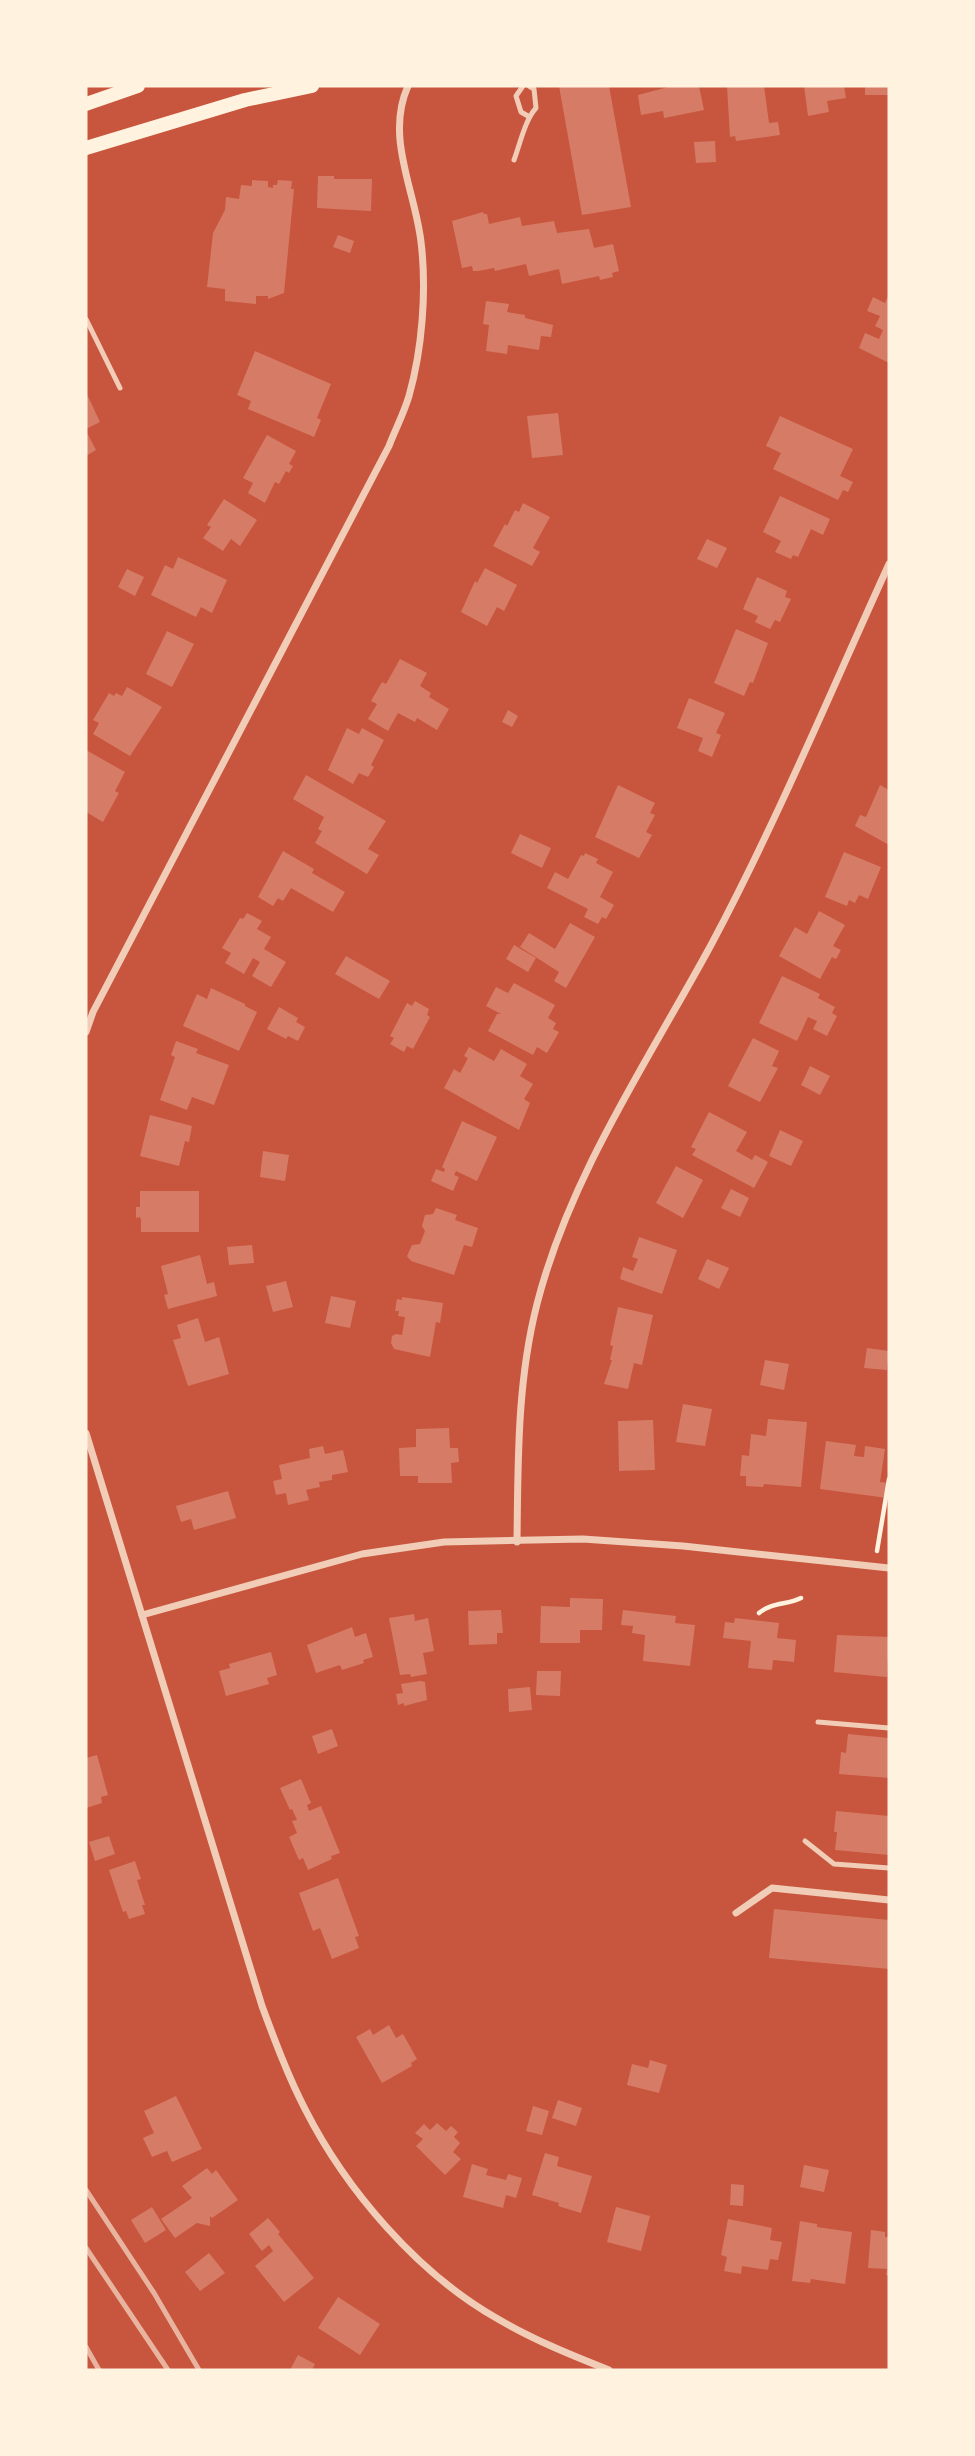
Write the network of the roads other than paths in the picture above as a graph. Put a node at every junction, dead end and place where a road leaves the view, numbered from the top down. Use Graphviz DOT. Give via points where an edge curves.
graph roads {
  1 [pos="138,86"];
  2 [pos="312,86"];
  3 [pos="408,86"];
  4 [pos="523,86"];
  5 [pos="529,86"];
  6 [pos="86,104"];
  7 [pos="528,116"];
  8 [pos="86,148"];
  9 [pos="514,160"];
  10 [pos="86,319"];
  11 [pos="120,388"];
  12 [pos="889,564"];
  13 [pos="86,1032"];
  14 [pos="86,1433"];
  15 [pos="517,1542"];
  16 [pos="889,1568"];
  17 [pos="142,1615"];
  18 [pos="818,1722"];
  19 [pos="889,1728"];
  20 [pos="805,1841"];
  21 [pos="889,1868"];
  22 [pos="889,1900"];
  23 [pos="736,1913"];
  24 [pos="609,2370"];
  1 -- 6 [label="main road"];
  2 -- 8 [label="main road" via="245,100"];
  3 -- 13 [label="street" via="398,123 421,243 422,296 420,348 408,398 383,457"];
  4 -- 7 [label="lane" via="516,96 521,112"];
  5 -- 7 [label="lane" via="534,89 536,108"];
  7 -- 9 [label="lane"];
  10 -- 11 [label="lane"];
  12 -- 15 [label="street" via="775,817 712,943 600,1145 561,1229 537,1303 522,1380"];
  14 -- 17 [label="street"];
  15 -- 16 [label="street" via="596,1539"];
  15 -- 17 [label="street" via="444,1542 362,1554"];
  17 -- 24 [label="street" via="262,2006 305,2110 341,2171 384,2226 437,2276 495,2318"];
  18 -- 19 [label="lane"];
  20 -- 21 [label="lane" via="834,1864"];
  22 -- 23 [label="street" via="772,1888"];
}
